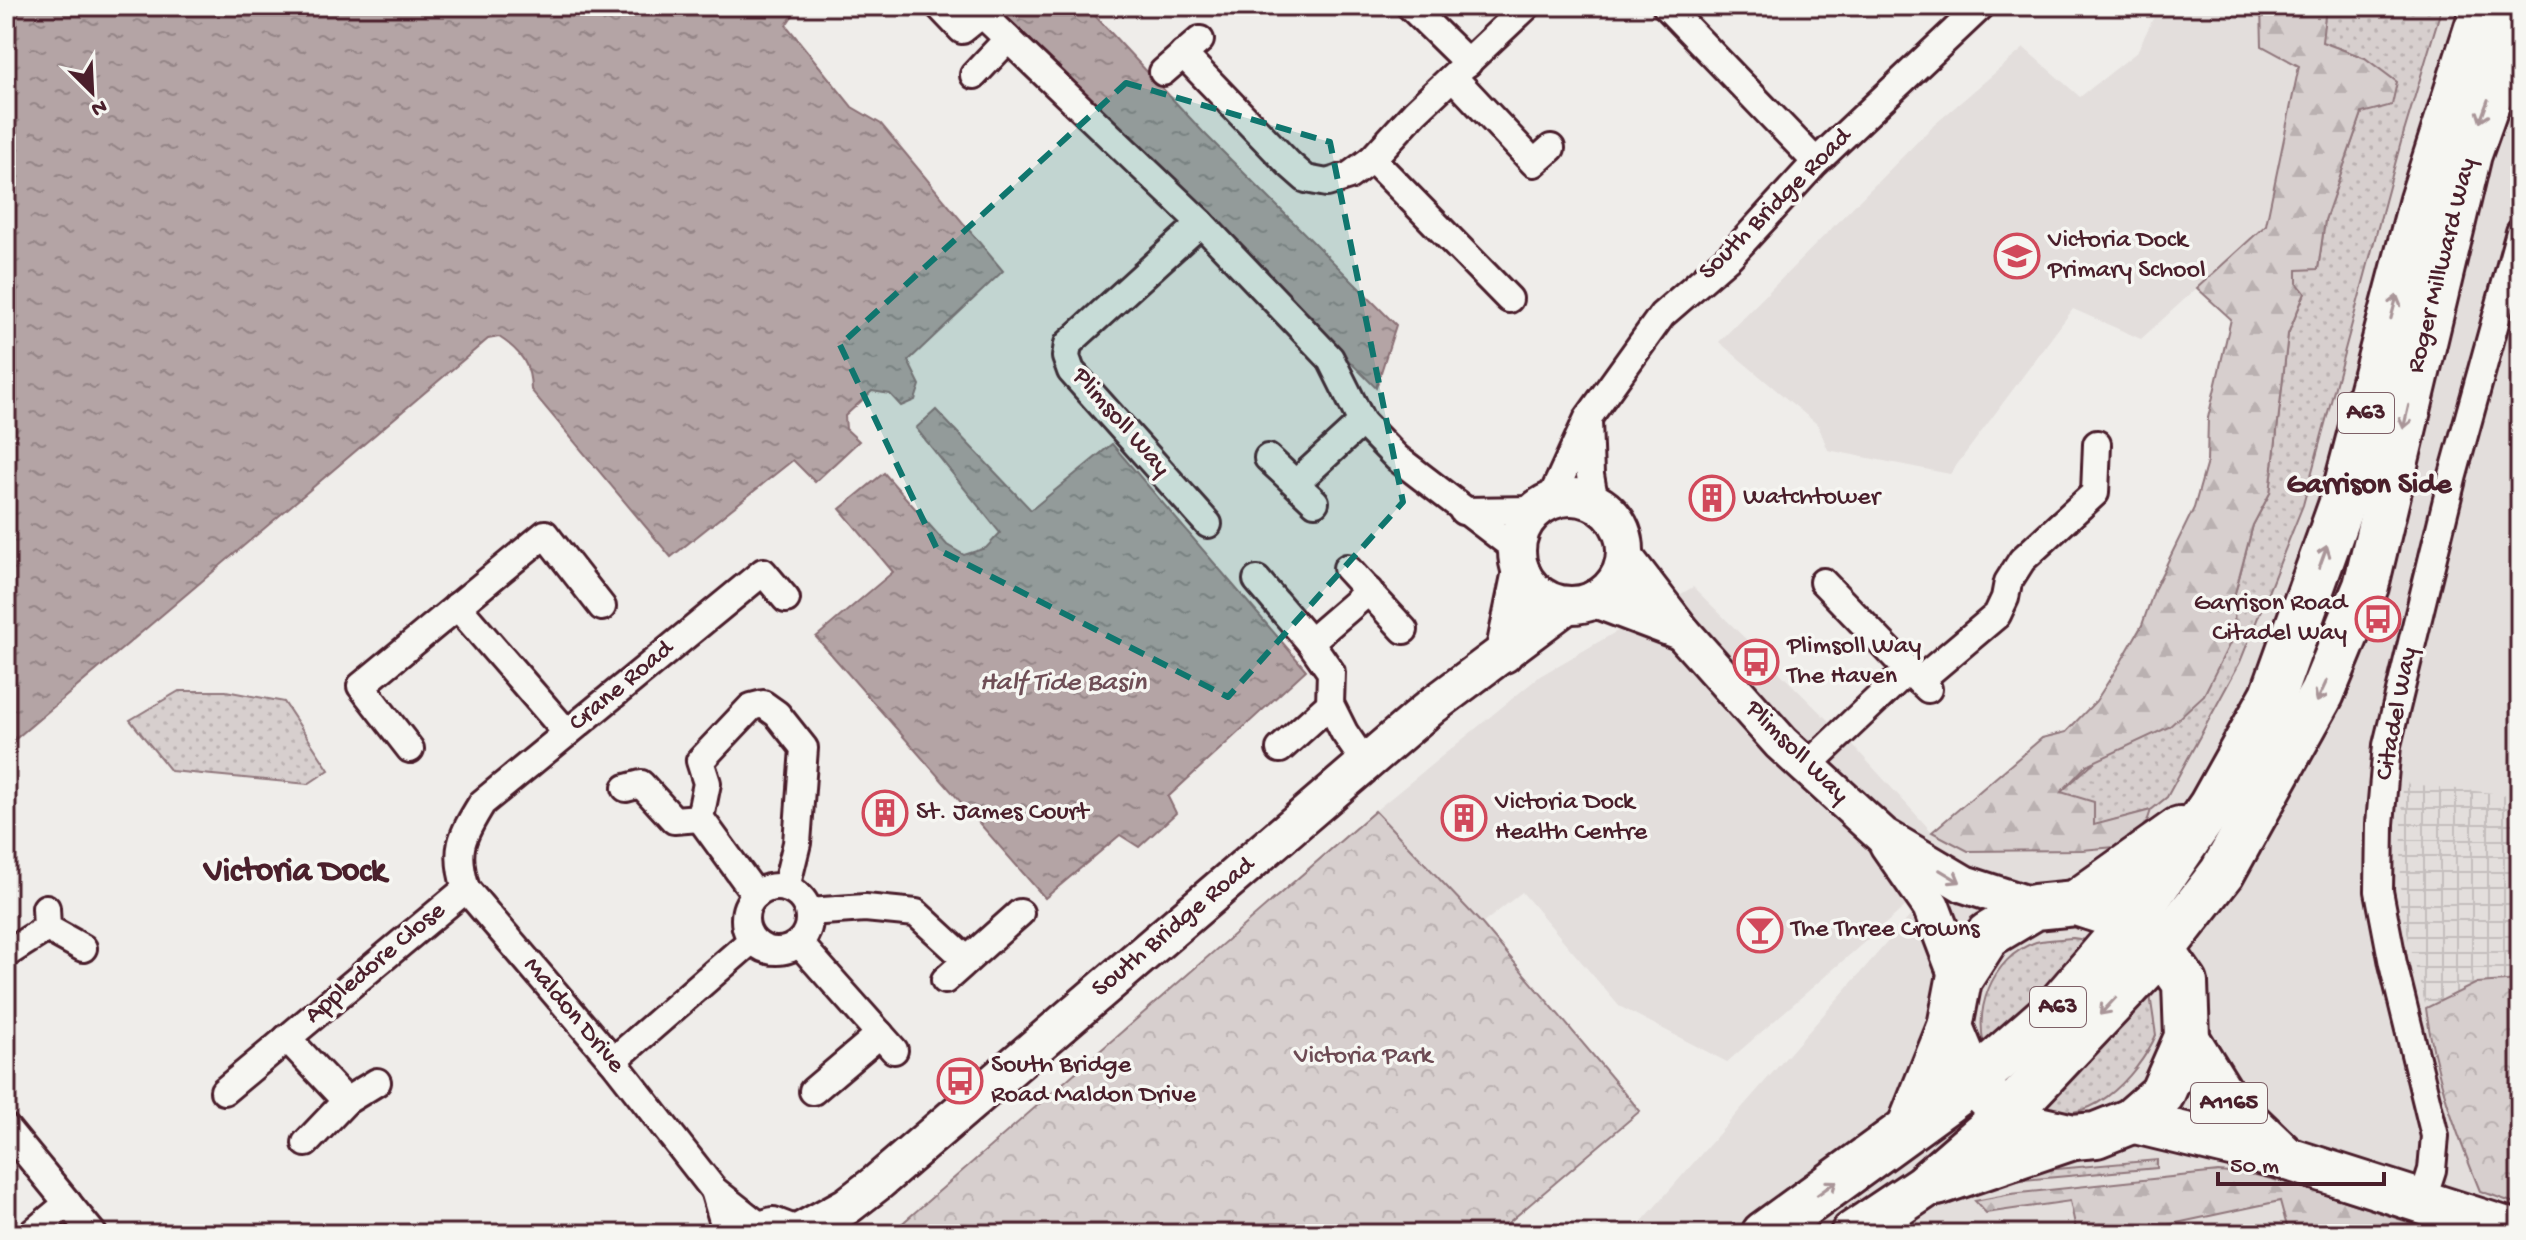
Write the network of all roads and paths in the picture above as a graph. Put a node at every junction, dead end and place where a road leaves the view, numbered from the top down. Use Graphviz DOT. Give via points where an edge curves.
graph roads {
  1 [pos="939,6"];
  2 [pos="1410,6"];
  3 [pos="1527,6"];
  4 [pos="1666,6"];
  5 [pos="1981,6"];
  6 [pos="2484,6"];
  7 [pos="2520,11"];
  8 [pos="1007,40"];
  9 [pos="1461,70"];
  10 [pos="1163,72"];
  11 [pos="974,75"];
  12 [pos="1551,148"];
  13 [pos="1372,159"];
  14 [pos="1816,162"];
  15 [pos="1201,223"];
  16 [pos="2520,232"];
  17 [pos="1509,299"];
  18 [pos="1588,418"];
  19 [pos="1362,422"];
  20 [pos="2097,444"];
  21 [pos="1268,458"];
  22 [pos="1296,483"];
  23 [pos="1315,502"];
  24 [pos="1595,503"];
  25 [pos="1542,506"];
  26 [pos="1463,511"];
  27 [pos="1208,524"];
  28 [pos="1625,558"];
  29 [pos="1519,560"];
  30 [pos="1347,568"];
  31 [pos="1257,580"];
  32 [pos="1823,582"];
  33 [pos="1369,591"];
  34 [pos="786,599"];
  35 [pos="1581,602"];
  36 [pos="457,606"];
  37 [pos="602,607"];
  38 [pos="1404,630"];
  39 [pos="1682,632"];
  40 [pos="1310,642"];
  41 [pos="1504,654"];
  42 [pos="1919,680"];
  43 [pos="1330,704"];
  44 [pos="567,733"];
  45 [pos="410,749"];
  46 [pos="1280,749"];
  47 [pos="1366,764"];
  48 [pos="1806,767"];
  49 [pos="626,788"];
  50 [pos="2211,806"];
  51 [pos="700,818"];
  52 [pos="1883,836"];
  53 [pos="786,888"];
  54 [pos="466,889"];
  55 [pos="756,895"];
  56 [pos="2055,905"];
  57 [pos="809,912"];
  58 [pos="1020,913"];
  59 [pos="752,940"];
  60 [pos="799,943"];
  61 [pos="83,948"];
  62 [pos="2159,951"];
  63 [pos="6,954"];
  64 [pos="967,960"];
  65 [pos="945,980"];
  66 [pos="1959,980"];
  67 [pos="1950,1027"];
  68 [pos="2187,1037"];
  69 [pos="287,1038"];
  70 [pos="613,1061"];
  71 [pos="377,1082"];
  72 [pos="1973,1082"];
  73 [pos="224,1091"];
  74 [pos="813,1091"];
  75 [pos="346,1101"];
  76 [pos="2006,1115"];
  77 [pos="2131,1121"];
  78 [pos="1910,1126"];
  79 [pos="6,1128"];
  80 [pos="2073,1137"];
  81 [pos="306,1143"];
  82 [pos="2285,1158"];
  83 [pos="1923,1187"];
  84 [pos="714,1190"];
  85 [pos="2422,1201"];
  86 [pos="68,1203"];
  87 [pos="837,1220"];
  88 [pos="765,1233"];
  89 [pos="2520,1233"];
  90 [pos="31,1234"];
  91 [pos="93,1234"];
  92 [pos="1764,1234"];
  93 [pos="1853,1234"];
  1 -- 8 [label="street" via="962,30 982,14"];
  2 -- 9 [label="street"];
  3 -- 9 [label="street"];
  4 -- 14 [label="street"];
  5 -- 14 [label="street, South Bridge Road"];
  50 -- 6 [label="highway, Roger Millward Way / A63, one-way" via="2273,695 2342,503 2422,200"];
  7 -- 62 [label="highway, Roger Millward Way / A63, one-way" via="2469,154 2366,586 2322,693 2222,873"];
  8 -- 11 [label="street"];
  8 -- 15 [label="street"];
  9 -- 12 [label="street" via="1534,163"];
  9 -- 13 [label="street"];
  10 -- 13 [label="street" via="1192,47 1306,179 1327,183 1349,176"];
  13 -- 17 [label="street"];
  14 -- 18 [label="street, South Bridge Road" via="1730,256 1662,315"];
  15 -- 19 [label="street" via="1330,358"];
  15 -- 27 [label="street, Plimsoll Way" via="1068,344 1066,357 1071,371"];
  16 -- 85 [label="street, Citadel Way" via="2387,745 2379,891 2435,1136"];
  18 -- 24 [label="street"];
  18 -- 25 [label="street, South Bridge Road"];
  19 -- 22 [label="street"];
  19 -- 26 [label="street"];
  20 -- 42 [label="street" via="2095,493 2022,560 1997,615"];
  21 -- 22 [label="street"];
  22 -- 23 [label="street"];
  24 -- 25 [label="street" via="1580,498"];
  24 -- 28 [label="street" via="1619,526"];
  25 -- 26 [label="street"];
  25 -- 29 [label="street" via="1526,522"];
  26 -- 29 [label="street"];
  28 -- 35 [label="street" via="1614,582"];
  28 -- 39 [label="street, Plimsoll Way"];
  29 -- 35 [label="street" via="1539,594"];
  29 -- 41 [label="street"];
  30 -- 33 [label="street"];
  31 -- 40 [label="street"];
  32 -- 42 [label="street"];
  33 -- 38 [label="street"];
  33 -- 40 [label="street"];
  34 -- 44 [label="street, Crane Road" via="755,563"];
  35 -- 39 [label="street, Plimsoll Way"];
  35 -- 41 [label="street, South Bridge Road"];
  36 -- 37 [label="street" via="545,534"];
  36 -- 44 [label="street"];
  36 -- 45 [label="street" via="361,686"];
  39 -- 48 [label="street, Plimsoll Way"];
  40 -- 43 [label="street" via="1331,672"];
  41 -- 47 [label="street, South Bridge Road" via="1432,706"];
  42 -- 48 [label="street"];
  43 -- 46 [label="street"];
  43 -- 47 [label="street"];
  44 -- 54 [label="street, Crane Road" via="482,803 463,833 457,862"];
  47 -- 87 [label="street, South Bridge Road"];
  48 -- 52 [label="street, Plimsoll Way"];
  49 -- 51 [label="street" via="641,784 674,820"];
  50 -- 56 [label="highway, Roger Millward Way / A63" via="2112,881"];
  50 -- 62 [label="highway, Roger Millward Way / A63"];
  51 -- 53 [label="street" via="707,783 700,761 751,707 763,704 804,748 797,843"];
  51 -- 55 [label="street"];
  52 -- 56 [label="street, Plimsoll Way, one-way" via="1964,884"];
  52 -- 66 [label="street, Plimsoll Way" via="1931,906"];
  53 -- 55 [label="street" via="768,888"];
  53 -- 57 [label="street"];
  54 -- 69 [label="street, Appledore Close"];
  54 -- 70 [label="street, Maldon Drive"];
  55 -- 59 [label="street" via="745,916"];
  56 -- 62 [label="highway"];
  56 -- 66 [label="highway, Roger Millward Way" via="1988,935"];
  57 -- 60 [label="street" via="809,926"];
  57 -- 64 [label="street" via="865,908 916,913"];
  58 -- 64 [label="street"];
  59 -- 60 [label="street" via="771,951"];
  59 -- 70 [label="street"];
  60 -- 74 [label="street" via="887,1042"];
  61 -- 63 [label="street" via="47,918"];
  62 -- 68 [label="highway"];
  62 -- 72 [label="highway, Roger Millward Way / A63" via="2056,1009"];
  62 -- 76 [label="highway, Roger Millward Way / A63, one-way"];
  64 -- 65 [label="street"];
  66 -- 67 [label="highway"];
  67 -- 72 [label="highway"];
  67 -- 78 [label="highway"];
  68 -- 77 [label="highway" via="2162,1094"];
  68 -- 82 [label="main road, A1165" via="2226,1100"];
  69 -- 73 [label="street, Appledore Close"];
  69 -- 75 [label="street, Appledore Close"];
  70 -- 84 [label="street, Maldon Drive"];
  71 -- 75 [label="street"];
  72 -- 76 [label="highway"];
  72 -- 78 [label="highway, Roger Millward Way / A63"];
  75 -- 81 [label="street"];
  76 -- 80 [label="highway" via="2029,1127"];
  76 -- 83 [label="highway, Roger Millward Way / A63"];
  77 -- 80 [label="highway, Roger Millward Way" via="2096,1135"];
  77 -- 82 [label="main road, A1165"];
  92 -- 78 [label="highway, Roger Millward Way / A63, one-way"];
  79 -- 86 [label="street"];
  80 -- 83 [label="highway, Roger Millward Way / A63"];
  82 -- 85 [label="main road, A1165"];
  83 -- 93 [label="highway, Roger Millward Way / A63"];
  84 -- 88 [label="street, Maldon Drive"];
  84 -- 88 [label="street, Maldon Drive"];
  85 -- 89 [label="main road, A1165"];
  86 -- 90 [label="street"];
  86 -- 91 [label="street"];
  87 -- 88 [label="street, South Bridge Road"];
}
